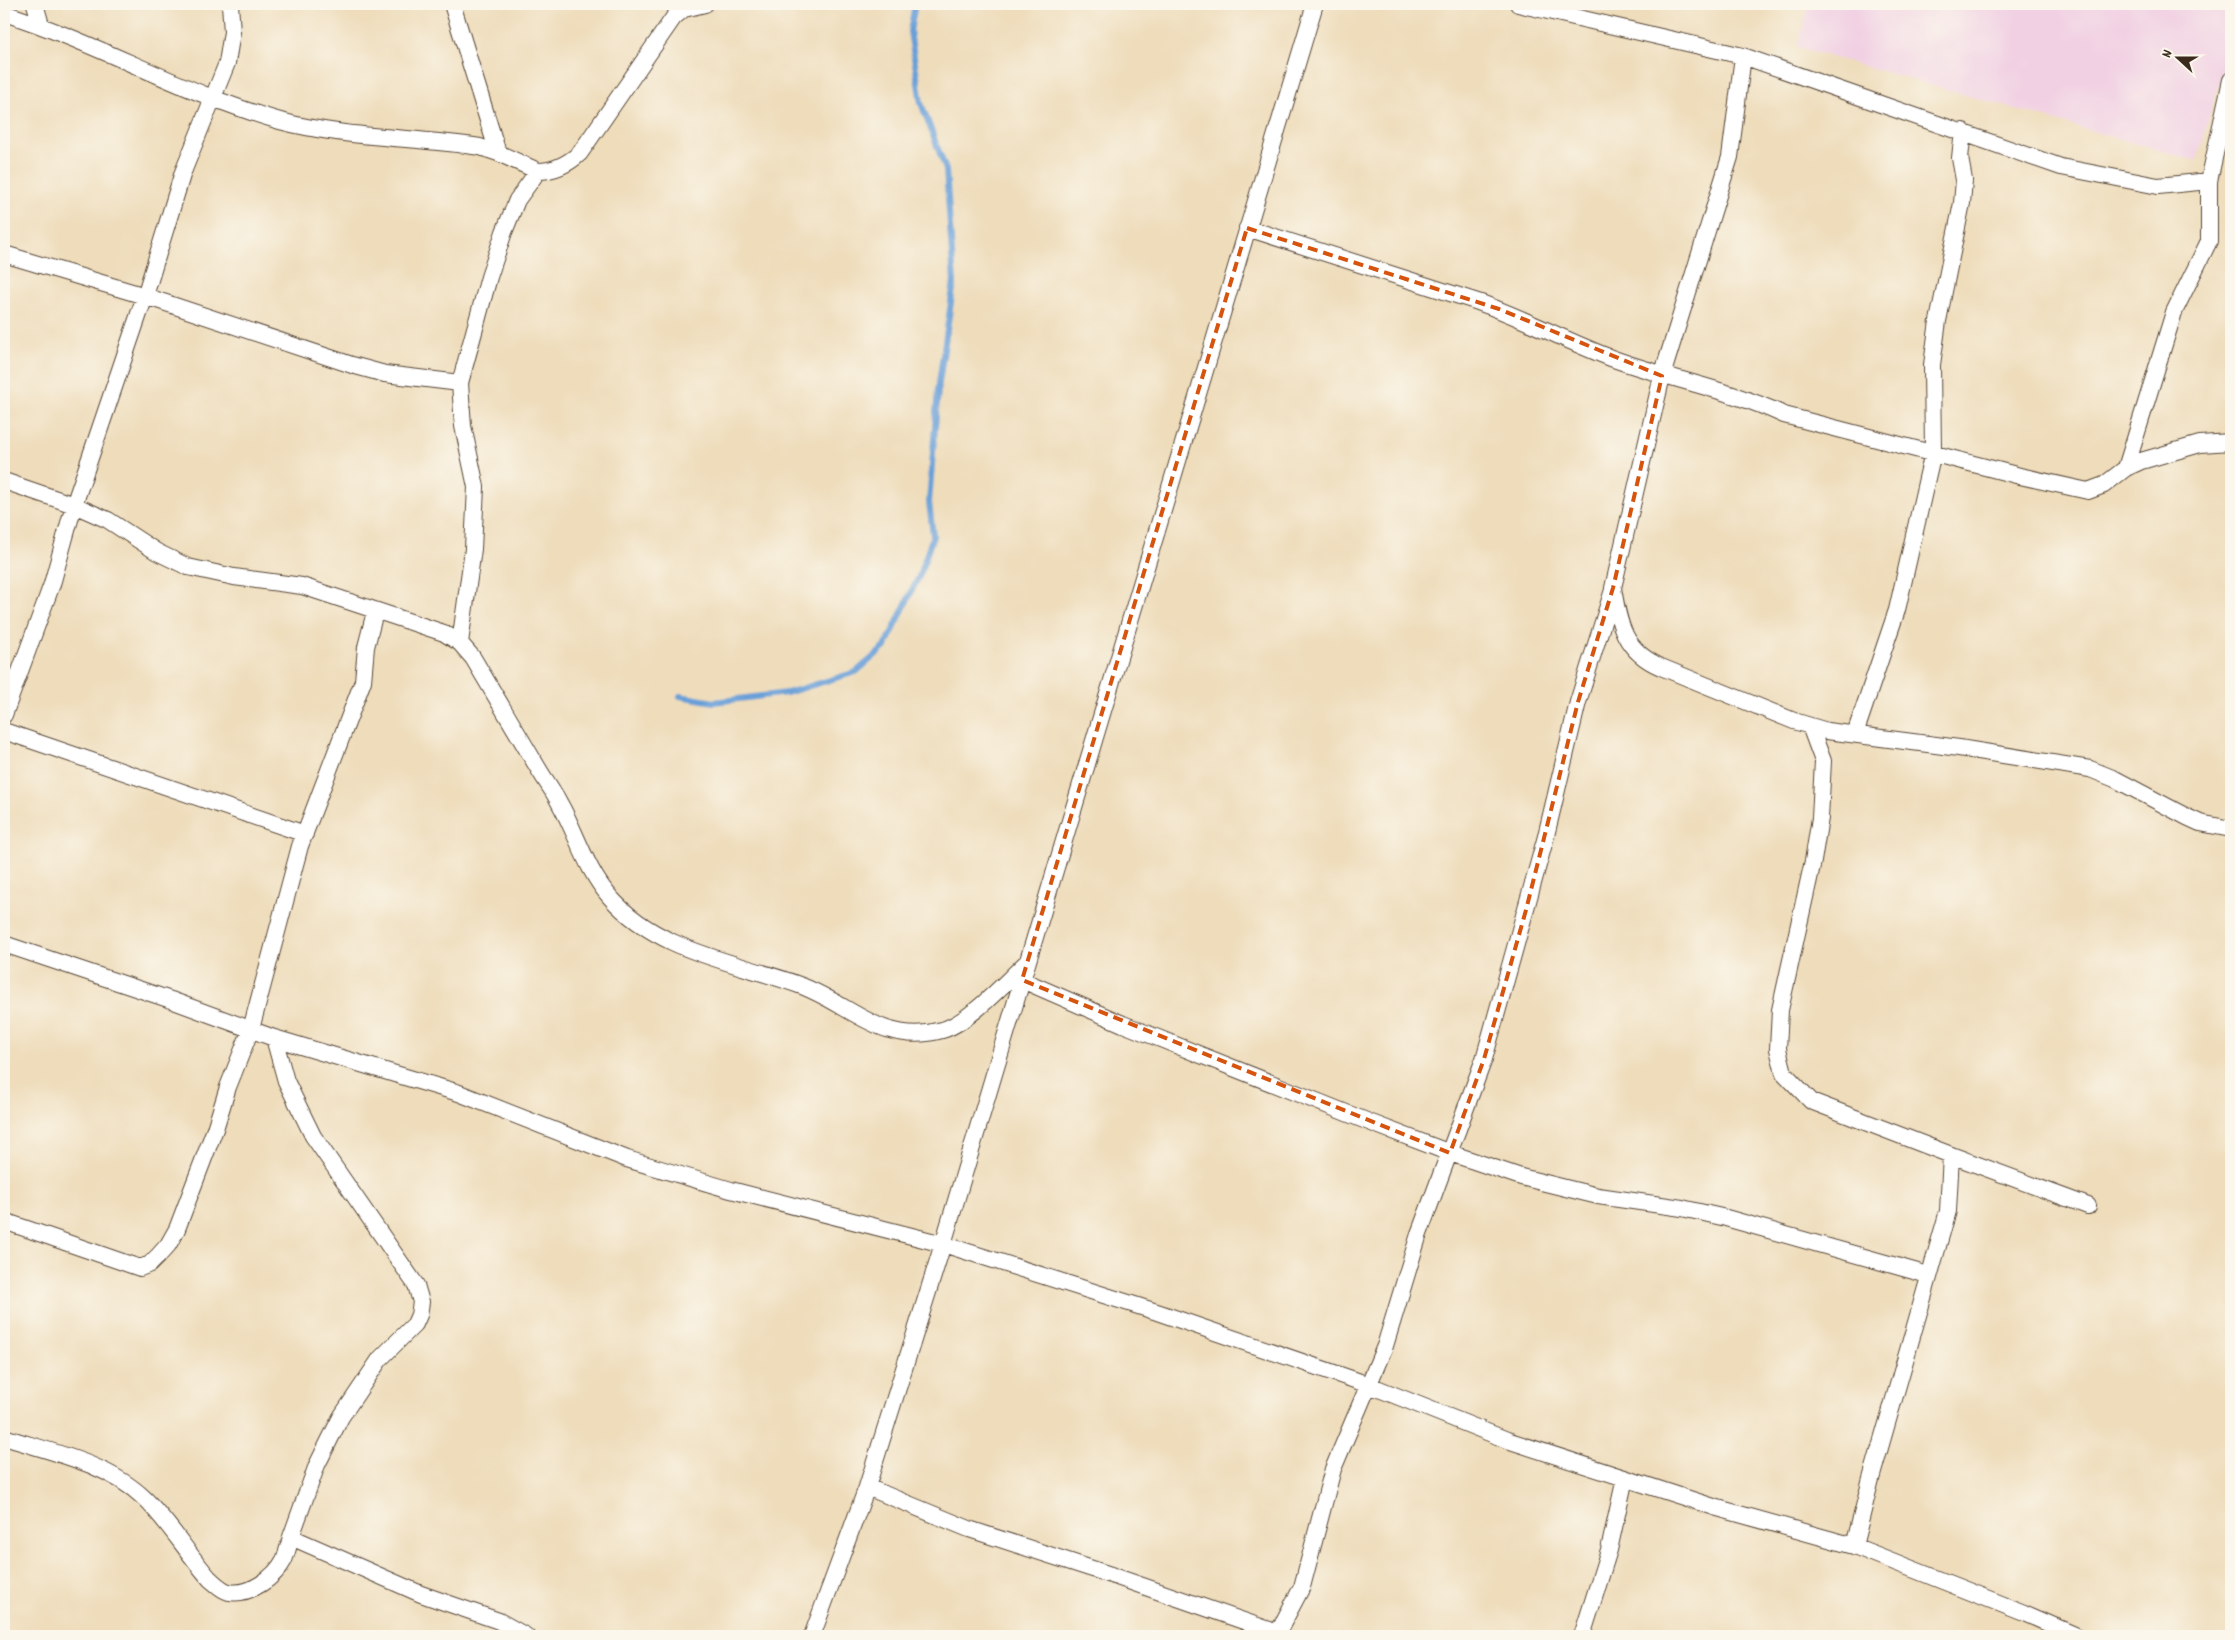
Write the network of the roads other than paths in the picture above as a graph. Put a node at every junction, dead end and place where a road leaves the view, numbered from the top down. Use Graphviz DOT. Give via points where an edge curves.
graph roads {
  1 [pos="35,4"];
  2 [pos="230,4"];
  3 [pos="452,4"];
  4 [pos="705,4"];
  5 [pos="1315,4"];
  6 [pos="1518,4"];
  7 [pos="4,13"];
  8 [pos="41,25"];
  9 [pos="1743,56"];
  10 [pos="2231,80"];
  11 [pos="213,98"];
  12 [pos="1963,132"];
  13 [pos="498,153"];
  14 [pos="538,171"];
  15 [pos="2209,181"];
  16 [pos="1247,228"];
  17 [pos="4,254"];
  18 [pos="145,296"];
  19 [pos="1662,376"];
  20 [pos="460,383"];
  21 [pos="2231,442"];
  22 [pos="1933,452"];
  23 [pos="2126,468"];
  24 [pos="4,481"];
  25 [pos="74,505"];
  26 [pos="1613,588"];
  27 [pos="375,612"];
  28 [pos="460,643"];
  29 [pos="4,715"];
  30 [pos="1810,726"];
  31 [pos="4,731"];
  32 [pos="1855,734"];
  33 [pos="2231,828"];
  34 [pos="304,834"];
  35 [pos="4,944"];
  36 [pos="1030,959"];
  37 [pos="1022,980"];
  38 [pos="251,1029"];
  39 [pos="274,1038"];
  40 [pos="1450,1153"];
  41 [pos="1951,1155"];
  42 [pos="2088,1206"];
  43 [pos="4,1220"];
  44 [pos="943,1244"];
  45 [pos="1928,1275"];
  46 [pos="1370,1385"];
  47 [pos="4,1437"];
  48 [pos="1624,1478"];
  49 [pos="867,1487"];
  50 [pos="291,1537"];
  51 [pos="1854,1546"];
  52 [pos="1277,1635"];
  53 [pos="526,1636"];
  54 [pos="812,1636"];
  55 [pos="1582,1636"];
  56 [pos="2077,1636"];
  1 -- 8 [label="street"];
  2 -- 11 [label="street" via="231,48"];
  3 -- 13 [label="street"];
  4 -- 14 [label="street" via="684,9 674,17 580,153 556,168"];
  5 -- 16 [label="street"];
  6 -- 9 [label="street"];
  7 -- 8 [label="street"];
  8 -- 11 [label="street"];
  9 -- 12 [label="street"];
  9 -- 19 [label="street" via="1730,157"];
  10 -- 15 [label="street"];
  11 -- 13 [label="street" via="280,121 365,135 455,144"];
  11 -- 18 [label="street" via="183,172"];
  12 -- 15 [label="street" via="2032,158 2086,173 2158,186"];
  12 -- 22 [label="street" via="1960,158 1963,197 1932,365"];
  13 -- 14 [label="street"];
  14 -- 20 [label="street" via="517,200 504,232"];
  15 -- 23 [label="street" via="2209,241 2206,252 2174,312"];
  16 -- 19 [label="street" via="1485,304"];
  16 -- 36 [label="street"];
  17 -- 18 [label="street"];
  18 -- 20 [label="street" via="352,365 385,374"];
  18 -- 25 [label="street"];
  19 -- 22 [label="street" via="1756,402 1784,414"];
  19 -- 26 [label="street"];
  20 -- 28 [label="street" via="463,426 476,487 473,549"];
  21 -- 23 [label="street" via="2200,444 2151,457"];
  22 -- 23 [label="street" via="2088,491 2104,485"];
  22 -- 32 [label="street" via="1897,610"];
  24 -- 25 [label="street"];
  25 -- 27 [label="street" via="108,520 157,552 188,566 234,577 302,586"];
  25 -- 29 [label="street" via="52,584"];
  26 -- 30 [label="street" via="1624,635 1644,659"];
  26 -- 40 [label="street" via="1578,702 1545,840 1484,1059"];
  27 -- 28 [label="street" via="444,633"];
  27 -- 34 [label="street" via="366,647 363,681"];
  28 -- 36 [label="street" via="473,658 560,803 598,881 634,919 670,941 706,957 800,985 866,1022 908,1034 943,1030 964,1020"];
  30 -- 32 [label="street"];
  30 -- 41 [label="street" via="1823,762 1820,818 1780,1010 1778,1049 1784,1073 1811,1101"];
  31 -- 34 [label="street"];
  32 -- 33 [label="street" via="2090,768 2200,823"];
  34 -- 38 [label="street"];
  35 -- 38 [label="street"];
  36 -- 37 [label="street"];
  37 -- 40 [label="street" via="1123,1024"];
  37 -- 44 [label="street"];
  38 -- 39 [label="street"];
  38 -- 43 [label="street" via="177,1229 168,1245 150,1264 140,1268 129,1266"];
  39 -- 44 [label="street" via="459,1093 636,1162 731,1190"];
  39 -- 50 [label="street" via="286,1081 313,1136 416,1285 421,1302 415,1324 380,1359 341,1417 317,1465"];
  40 -- 45 [label="street" via="1567,1190 1691,1210"];
  40 -- 46 [label="street" via="1419,1234"];
  41 -- 42 [label="street"];
  41 -- 45 [label="street" via="1948,1211"];
  44 -- 46 [label="street" via="1157,1312"];
  44 -- 49 [label="street"];
  45 -- 51 [label="street"];
  46 -- 48 [label="street" via="1506,1440"];
  46 -- 52 [label="street" via="1331,1476 1302,1587"];
  47 -- 50 [label="street" via="79,1462 132,1488 158,1513 210,1579 229,1592 254,1588 267,1580 284,1559"];
  48 -- 51 [label="street"];
  48 -- 55 [label="street" via="1609,1550"];
  49 -- 52 [label="street" via="978,1532 1111,1575"];
  49 -- 54 [label="street"];
  50 -- 53 [label="street" via="421,1594 500,1621"];
  51 -- 56 [label="street"];
}
